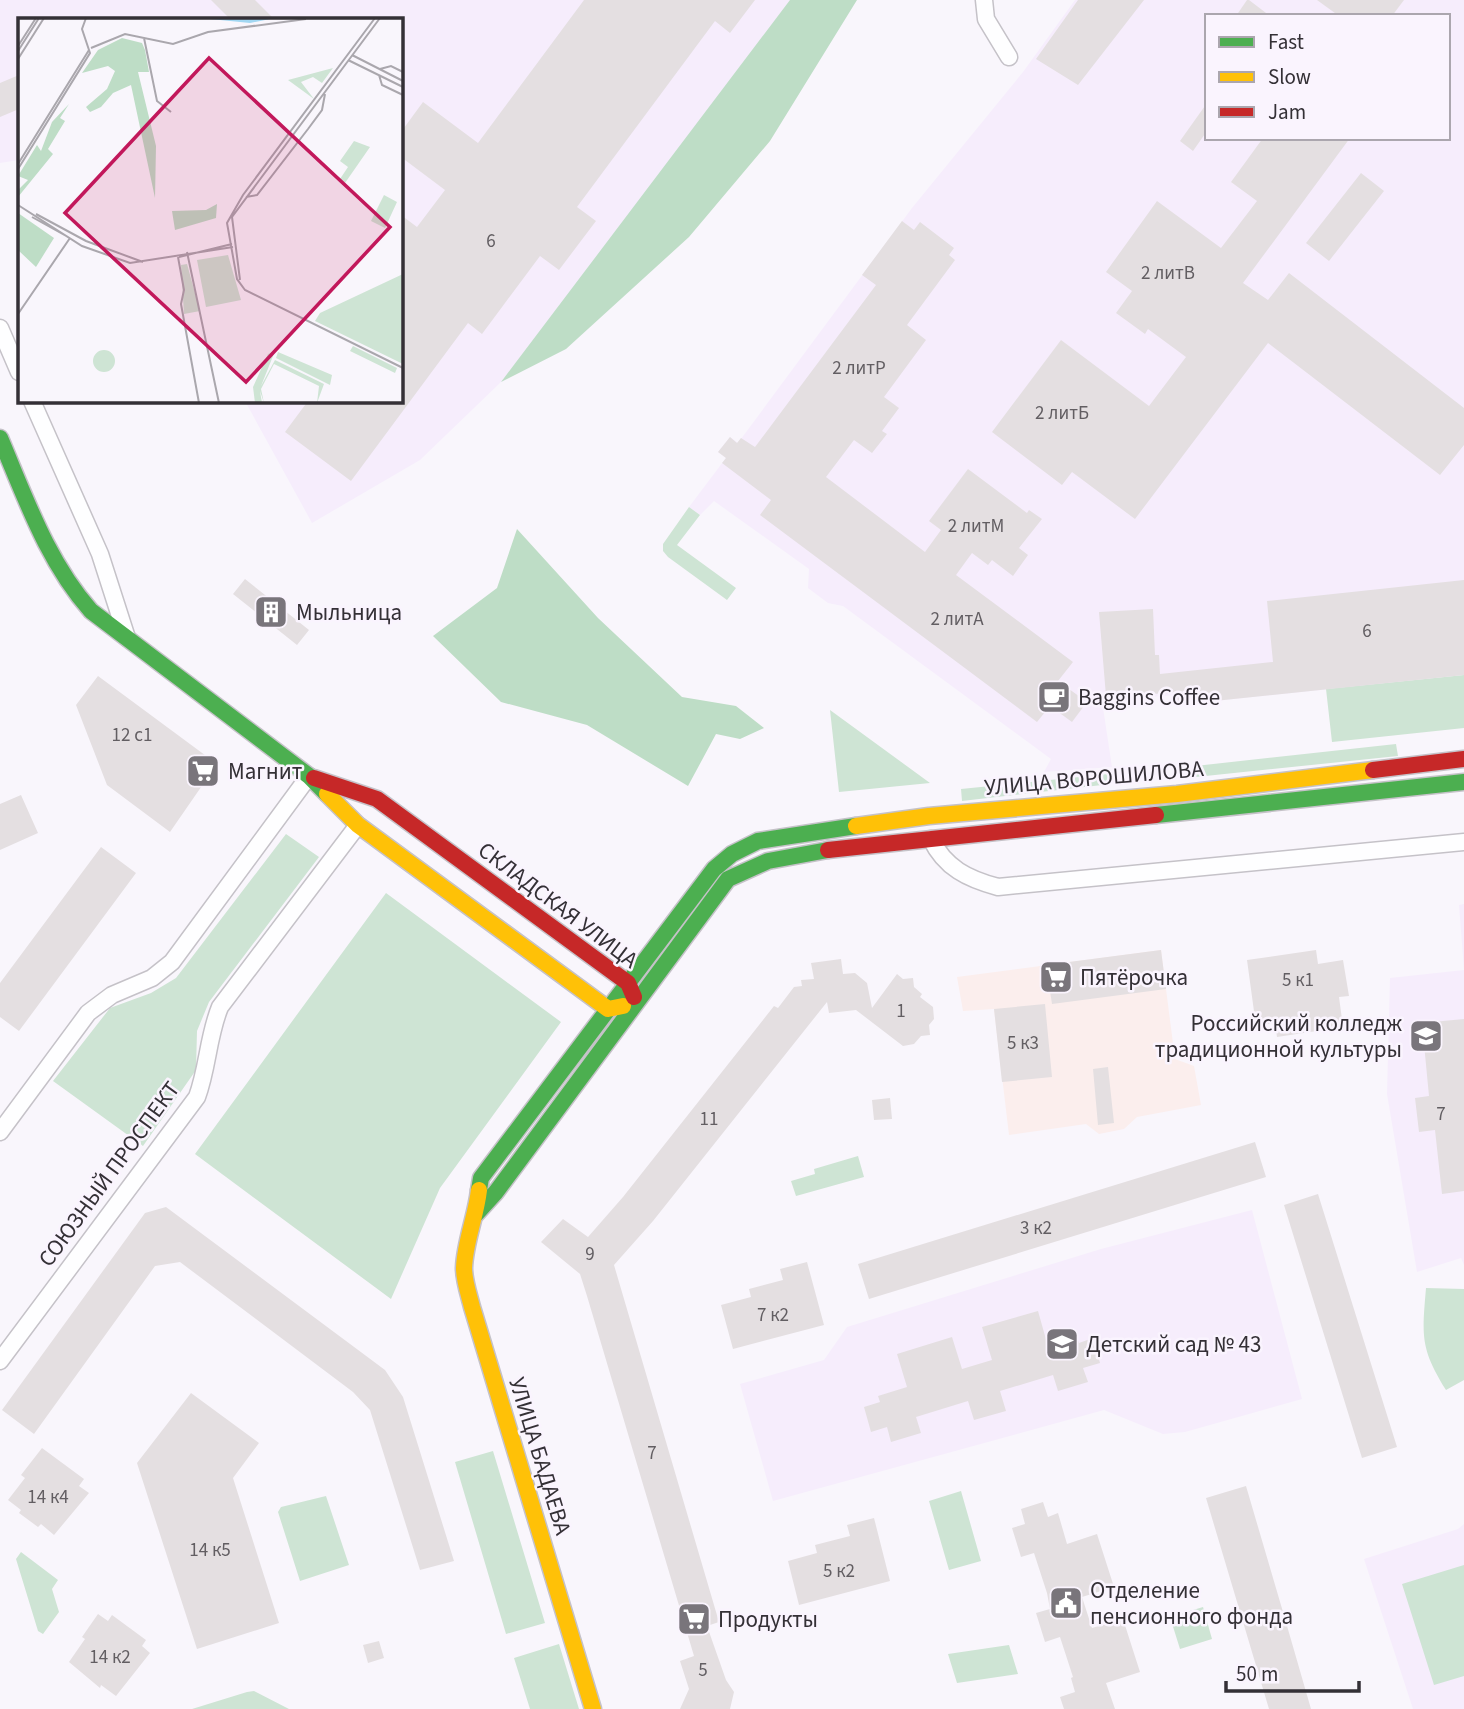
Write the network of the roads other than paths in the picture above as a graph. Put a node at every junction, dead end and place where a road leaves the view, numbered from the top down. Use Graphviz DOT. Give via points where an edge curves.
graph roads {
  1 [pos="984,0"];
  2 [pos="1009,57"];
  3 [pos="0,328"];
  4 [pos="18,370"];
  5 [pos="32,402"];
  6 [pos="0,438"];
  7 [pos="127,640"];
  8 [pos="1464,759"];
  9 [pos="309,776"];
  10 [pos="1464,782"];
  11 [pos="377,799"];
  12 [pos="358,825"];
  13 [pos="931,839"];
  14 [pos="1464,842"];
  15 [pos="732,854"];
  16 [pos="740,871"];
  17 [pos="628,983"];
  18 [pos="637,1003"];
  19 [pos="608,1009"];
  20 [pos="0,1132"];
  21 [pos="476,1214"];
  22 [pos="0,1362"];
  23 [pos="593,1709"];
  1 -- 2 [label="street" via="986,19"];
  3 -- 4 [label="street"];
  5 -- 7 [label="street" via="102,559"];
  6 -- 7 [label="street, СКЛАДСКАЯ УЛИЦА" via="54,563 73,592"];
  7 -- 9 [label="street, СКЛАДСКАЯ УЛИЦА"];
  8 -- 15 [label="street, УЛИЦА ВОРОШИЛОВА" via="1177,794 896,820 758,841"];
  9 -- 11 [label="street, СКЛАДСКАЯ УЛИЦА"];
  9 -- 12 [label="street, СКЛАДСКАЯ УЛИЦА"];
  9 -- 20 [label="street" via="172,962 88,1013"];
  10 -- 13 [label="street, УЛИЦА ВОРОШИЛОВА"];
  11 -- 12 [label="street, СОЮЗНЫЙ ПРОСПЕКТ"];
  11 -- 17 [label="street, СКЛАДСКАЯ УЛИЦА"];
  12 -- 19 [label="street, СКЛАДСКАЯ УЛИЦА"];
  12 -- 22 [label="street, СОЮЗНЫЙ ПРОСПЕКТ" via="220,1007 197,1097"];
  13 -- 14 [label="street" via="952,868 998,887"];
  13 -- 16 [label="street, УЛИЦА ВОРОШИЛОВА" via="811,852 765,860"];
  15 -- 17 [label="street, УЛИЦА БАДАЕВА" via="714,869"];
  16 -- 18 [label="street, УЛИЦА БАДАЕВА" via="728,879"];
  17 -- 18 [label="street, СКЛАДСКАЯ УЛИЦА"];
  17 -- 19 [label="street, УЛИЦА БАДАЕВА"];
  18 -- 19 [label="street, СКЛАДСКАЯ УЛИЦА"];
  18 -- 21 [label="street, УЛИЦА БАДАЕВА"];
  19 -- 21 [label="street, УЛИЦА БАДАЕВА" via="481,1178"];
  21 -- 23 [label="street, УЛИЦА БАДАЕВА" via="464,1271 471,1307"];
}
